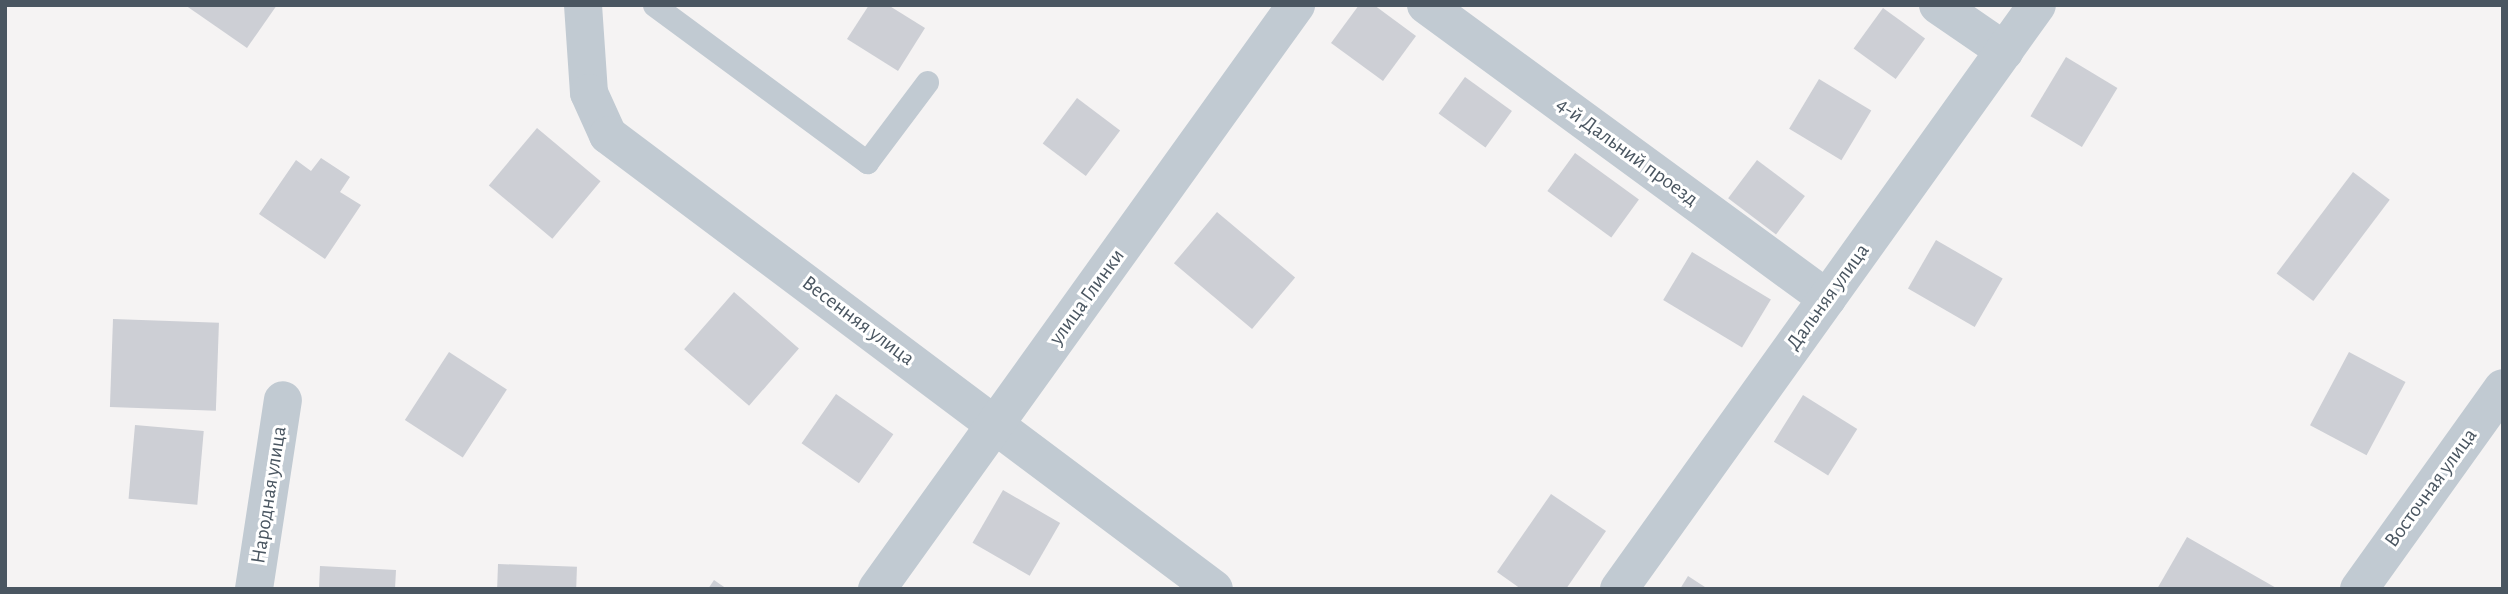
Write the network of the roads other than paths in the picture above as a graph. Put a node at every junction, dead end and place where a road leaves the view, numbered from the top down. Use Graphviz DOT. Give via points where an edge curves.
graph roads {
  1 [pos="583,5"];
  2 [pos="654,5"];
  3 [pos="1296,5"];
  4 [pos="1426,5"];
  5 [pos="1938,5"];
  6 [pos="2037,5"];
  7 [pos="2005,51"];
  8 [pos="927,82"];
  9 [pos="1827,299"];
  10 [pos="2503,388"];
  11 [pos="283,400"];
  12 [pos="995,424"];
  13 [pos="254,589"];
  14 [pos="877,589"];
  15 [pos="1214,589"];
  16 [pos="1619,589"];
  17 [pos="2359,589"];
  1 -- 12 [label="street, Весенняя улица" via="589,93 608,135"];
  2 -- 8 [label="lane" via="867,162"];
  3 -- 12 [label="street, улица Глинки"];
  4 -- 9 [label="street, 4-й Дальний проезд"];
  5 -- 7 [label="street"];
  6 -- 7 [label="street, Дальняя улица"];
  7 -- 9 [label="street, Дальняя улица"];
  9 -- 16 [label="street, Дальняя улица"];
  10 -- 17 [label="street, Восточная улица"];
  11 -- 13 [label="street, Народная улица"];
  12 -- 14 [label="street, улица Глинки"];
  12 -- 15 [label="street, Весенняя улица"];
}
